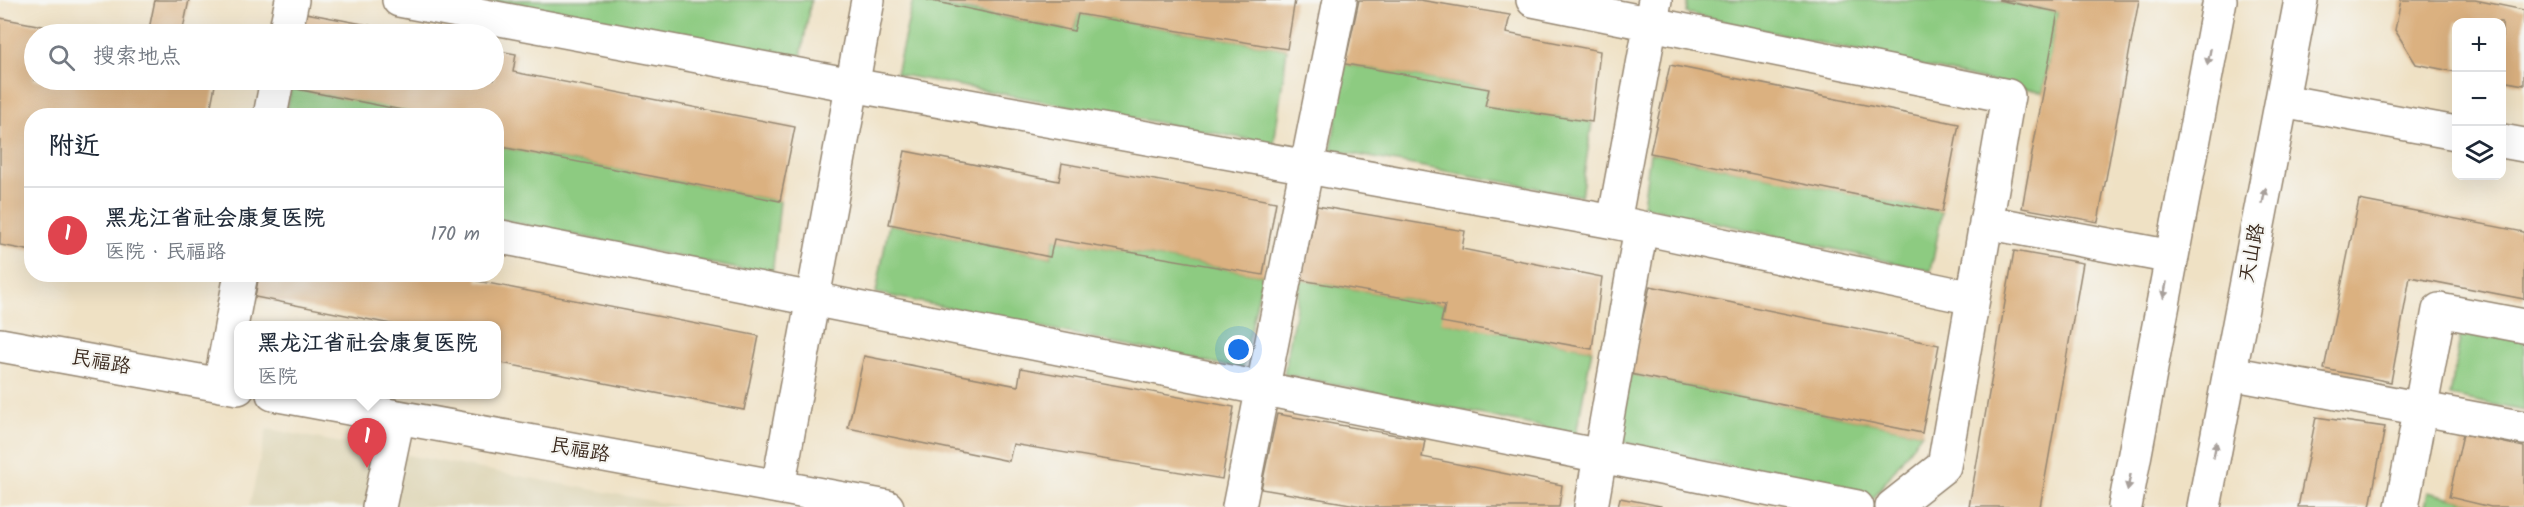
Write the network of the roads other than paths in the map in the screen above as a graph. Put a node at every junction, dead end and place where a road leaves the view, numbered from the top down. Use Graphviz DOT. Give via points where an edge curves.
graph roads {
  1 [pos="292,0"];
  2 [pos="399,0"];
  3 [pos="868,0"];
  4 [pos="1340,0"];
  5 [pos="1533,0"];
  6 [pos="2220,0"];
  7 [pos="2301,0"];
  8 [pos="1653,12"];
  9 [pos="287,24"];
  10 [pos="852,85"];
  11 [pos="275,90"];
  12 [pos="2282,101"];
  13 [pos="272,108"];
  14 [pos="2452,132"];
  15 [pos="2506,142"];
  16 [pos="2524,146"];
  17 [pos="1308,166"];
  18 [pos="1986,222"];
  19 [pos="1628,225"];
  20 [pos="504,238"];
  21 [pos="2172,258"];
  22 [pos="240,282"];
  23 [pos="1973,298"];
  24 [pos="236,321"];
  25 [pos="2524,326"];
  26 [pos="234,339"];
  27 [pos="0,345"];
  28 [pos="2230,372"];
  29 [pos="229,386"];
  30 [pos="1263,388"];
  31 [pos="300,399"];
  32 [pos="2421,409"];
  33 [pos="398,417"];
  34 [pos="2524,428"];
  35 [pos="1600,455"];
  36 [pos="778,487"];
  37 [pos="379,507"];
  38 [pos="887,507"];
  39 [pos="1239,507"];
  40 [pos="1591,507"];
  41 [pos="1857,507"];
  42 [pos="1892,507"];
  43 [pos="2125,507"];
  44 [pos="2204,507"];
  45 [pos="2402,507"];
  1 -- 9 [label="street"];
  2 -- 10 [label="street"];
  3 -- 10 [label="street"];
  4 -- 17 [label="street"];
  5 -- 8 [label="street"];
  6 -- 21 [label="street, one-way"];
  7 -- 12 [label="street, 天山路"];
  8 -- 18 [label="street" via="2008,96"];
  8 -- 19 [label="street"];
  10 -- 17 [label="street"];
  10 -- 36 [label="street"];
  11 -- 13 [label="street"];
  12 -- 14 [label="street"];
  28 -- 12 [label="street, 天山路, one-way"];
  15 -- 16 [label="street"];
  17 -- 19 [label="street"];
  17 -- 30 [label="street"];
  18 -- 21 [label="street"];
  18 -- 23 [label="street"];
  19 -- 23 [label="street"];
  19 -- 35 [label="street"];
  20 -- 30 [label="street"];
  21 -- 43 [label="street, one-way"];
  22 -- 24 [label="street"];
  23 -- 42 [label="street" via="1944,466"];
  25 -- 32 [label="street" via="2439,310"];
  26 -- 29 [label="street"];
  27 -- 29 [label="street, 民福路"];
  28 -- 32 [label="street"];
  44 -- 28 [label="street, 天山路, one-way"];
  30 -- 35 [label="street"];
  30 -- 39 [label="street"];
  31 -- 33 [label="street, 民福路"];
  32 -- 34 [label="street"];
  32 -- 45 [label="street"];
  33 -- 36 [label="street, 民福路"];
  33 -- 37 [label="street"];
  35 -- 40 [label="street"];
  35 -- 41 [label="street"];
  36 -- 38 [label="street, 民福路"];
}
